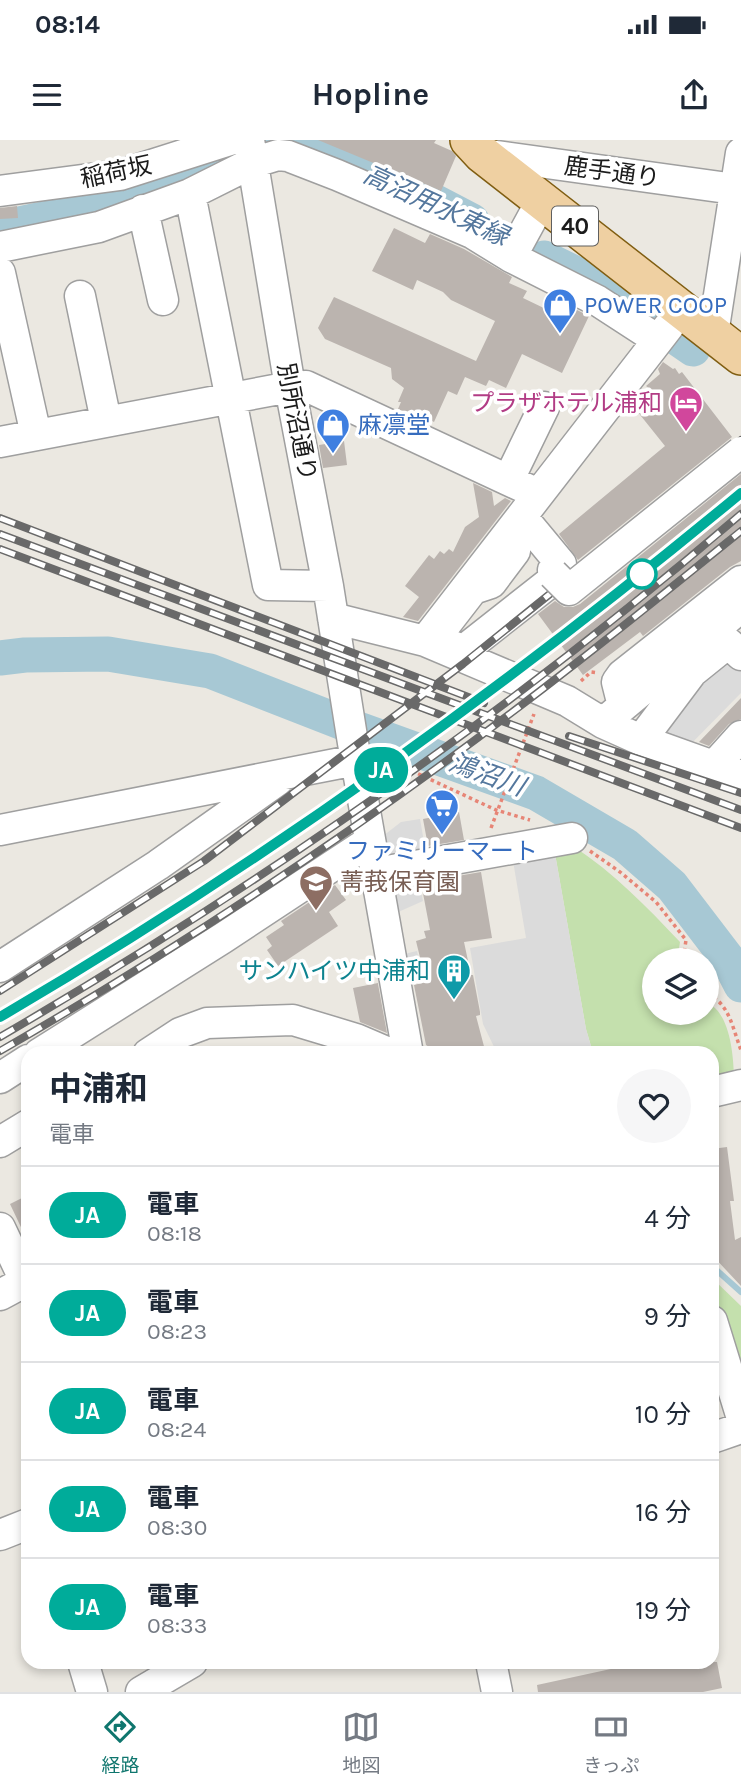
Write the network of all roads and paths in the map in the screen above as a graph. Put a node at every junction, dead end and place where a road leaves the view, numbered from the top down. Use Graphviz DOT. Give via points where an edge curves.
graph roads {
  1 [pos="476,147"];
  2 [pos="246,148"];
  3 [pos="741,153"];
  4 [pos="738,189"];
  5 [pos="0,191"];
  6 [pos="190,194"];
  7 [pos="542,200"];
  8 [pos="143,210"];
  9 [pos="516,246"];
  10 [pos="0,247"];
  11 [pos="0,273"];
  12 [pos="613,295"];
  13 [pos="80,296"];
  14 [pos="163,300"];
  15 [pos="667,328"];
  16 [pos="727,345"];
  17 [pos="290,387"];
  18 [pos="230,399"];
  19 [pos="544,407"];
  20 [pos="106,421"];
  21 [pos="36,435"];
  22 [pos="0,442"];
  23 [pos="741,452"];
  24 [pos="509,479"];
  25 [pos="538,494"];
  26 [pos="553,574"];
  27 [pos="741,580"];
  28 [pos="328,586"];
  29 [pos="741,607"];
  30 [pos="333,618"];
  31 [pos="693,632"];
  32 [pos="425,642"];
  33 [pos="741,655"];
  34 [pos="613,714"];
  35 [pos="529,726"];
  36 [pos="741,736"];
  37 [pos="641,740"];
  38 [pos="354,749"];
  39 [pos="728,771"];
  40 [pos="286,773"];
  41 [pos="496,810"];
  42 [pos="0,830"];
  43 [pos="572,838"];
  44 [pos="370,841"];
  45 [pos="376,873"];
  46 [pos="0,967"];
  47 [pos="719,1000"];
  48 [pos="52,1046"];
  49 [pos="160,1046"];
  50 [pos="374,1046"];
  51 [pos="407,1046"];
  52 [pos="741,1050"];
  53 [pos="21,1064"];
  54 [pos="0,1078"];
  55 [pos="741,1085"];
  56 [pos="719,1090"];
  57 [pos="21,1129"];
  58 [pos="0,1142"];
  59 [pos="0,1228"];
  60 [pos="20,1286"];
  61 [pos="719,1344"];
  62 [pos="741,1415"];
  63 [pos="741,1429"];
  64 [pos="719,1436"];
  65 [pos="21,1527"];
  66 [pos="0,1535"];
  67 [pos="85,1669"];
  68 [pos="180,1669"];
  69 [pos="492,1669"];
  70 [pos="92,1692"];
  71 [pos="141,1692"];
  72 [pos="497,1692"];
  1 -- 4 [label="street, 鹿手通り"];
  1 -- 7 [label="main road, 40"];
  2 -- 5 [label="street, 稲荷坂" via="120,175"];
  2 -- 6 [label="street"];
  2 -- 9 [label="street" via="288,156 472,233"];
  2 -- 17 [label="street, 別所沼通り"];
  3 -- 4 [label="street"];
  4 -- 16 [label="street"];
  6 -- 8 [label="street"];
  6 -- 18 [label="street"];
  7 -- 9 [label="street"];
  7 -- 12 [label="main road, 40"];
  8 -- 10 [label="street" via="99,227"];
  8 -- 14 [label="street"];
  9 -- 12 [label="street"];
  11 -- 21 [label="street"];
  12 -- 15 [label="main road, 40"];
  13 -- 20 [label="street"];
  15 -- 16 [label="main road, 40"];
  15 -- 25 [label="street"];
  17 -- 18 [label="street"];
  17 -- 24 [label="street" via="306,386"];
  17 -- 28 [label="street, 別所沼通り"];
  18 -- 20 [label="street"];
  18 -- 28 [label="street" via="268,585"];
  19 -- 24 [label="street"];
  20 -- 21 [label="street"];
  21 -- 22 [label="street"];
  23 -- 26 [label="street, bridge" via="569,590"];
  24 -- 25 [label="street"];
  25 -- 32 [label="street"];
  27 -- 31 [label="street"];
  28 -- 30 [label="street, 別所沼通り"];
  29 -- 31 [label="street"];
  30 -- 32 [label="street"];
  30 -- 38 [label="street, 別所沼通り"];
  31 -- 34 [label="street"];
  32 -- 34 [label="street" via="568,701"];
  33 -- 37 [label="street" via="728,643 692,672"];
  34 -- 37 [label="street"];
  35 -- 41 [label="path"];
  36 -- 39 [label="street"];
  37 -- 39 [label="street"];
  38 -- 40 [label="street"];
  38 -- 44 [label="street"];
  40 -- 42 [label="street"];
  40 -- 46 [label="street" via="158,865"];
  43 -- 45 [label="street"];
  44 -- 45 [label="street"];
  44 -- 48 [label="street"];
  45 -- 51 [label="street"];
  47 -- 52 [label="path"];
  49 -- 50 [label="street" via="207,1023 293,1020"];
  53 -- 54 [label="street"];
  55 -- 56 [label="street"];
  57 -- 58 [label="street"];
  59 -- 60 [label="street"];
  61 -- 62 [label="street"];
  63 -- 64 [label="street"];
  65 -- 66 [label="street"];
  67 -- 70 [label="street"];
  68 -- 71 [label="street"];
  69 -- 72 [label="street"];
}
